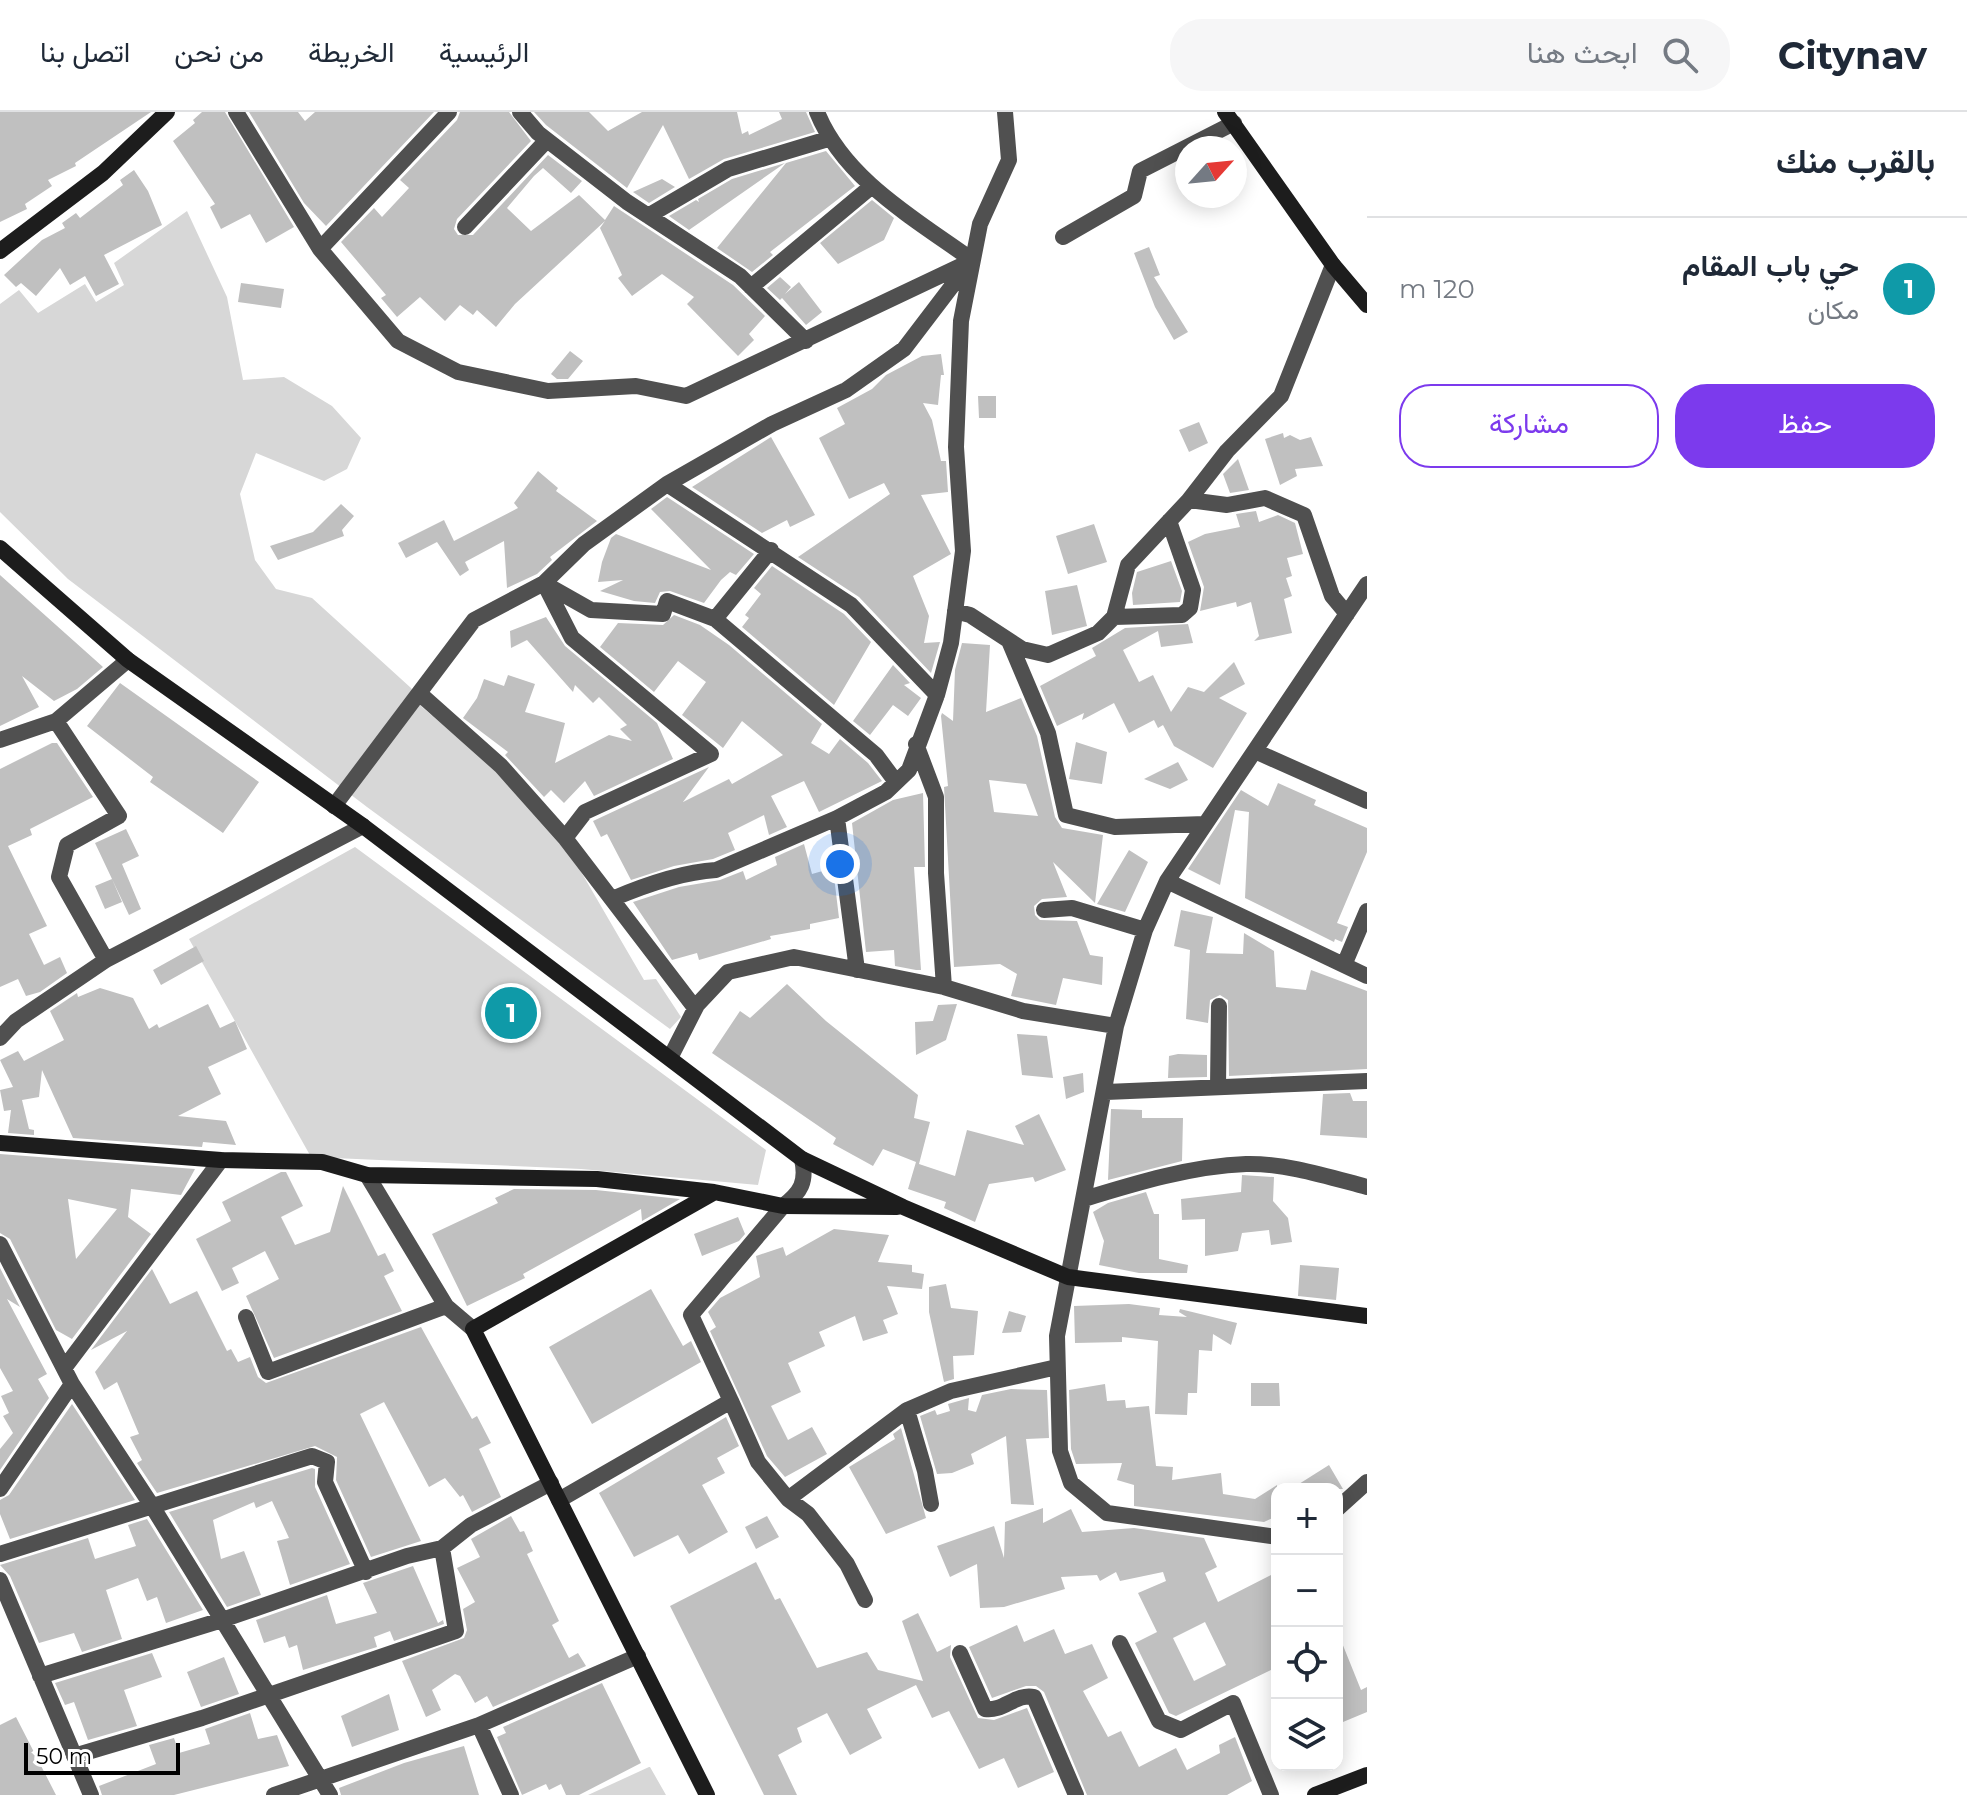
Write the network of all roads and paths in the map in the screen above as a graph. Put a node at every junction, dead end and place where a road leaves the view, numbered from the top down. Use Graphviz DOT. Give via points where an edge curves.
graph roads {
  1 [pos="167,112"];
  2 [pos="236,112"];
  3 [pos="424,112"];
  4 [pos="520,112"];
  5 [pos="817,112"];
  6 [pos="1005,112"];
  7 [pos="443,118"];
  8 [pos="1230,118"];
  9 [pos="828,139"];
  10 [pos="547,140"];
  11 [pos="872,186"];
  12 [pos="648,216"];
  13 [pos="465,227"];
  14 [pos="1063,237"];
  15 [pos="320,249"];
  16 [pos="0,251"];
  17 [pos="972,260"];
  18 [pos="1333,265"];
  19 [pos="751,287"];
  20 [pos="1367,305"];
  21 [pos="806,341"];
  22 [pos="667,484"];
  23 [pos="1189,500"];
  24 [pos="1169,521"];
  25 [pos="0,548"];
  26 [pos="771,550"];
  27 [pos="544,583"];
  28 [pos="1367,584"];
  29 [pos="955,611"];
  30 [pos="1347,614"];
  31 [pos="1114,617"];
  32 [pos="715,619"];
  33 [pos="1009,641"];
  34 [pos="128,660"];
  35 [pos="419,693"];
  36 [pos="937,695"];
  37 [pos="56,721"];
  38 [pos="0,740"];
  39 [pos="916,744"];
  40 [pos="1257,752"];
  41 [pos="896,782"];
  42 [pos="1367,801"];
  43 [pos="334,806"];
  44 [pos="837,818"];
  45 [pos="1205,824"];
  46 [pos="363,826"];
  47 [pos="565,838"];
  48 [pos="1167,881"];
  49 [pos="612,899"];
  50 [pos="1044,910"];
  51 [pos="1367,911"];
  52 [pos="1145,930"];
  53 [pos="106,960"];
  54 [pos="1344,965"];
  55 [pos="857,970"];
  56 [pos="1367,976"];
  57 [pos="944,987"];
  58 [pos="1219,1006"];
  59 [pos="695,1008"];
  60 [pos="1116,1026"];
  61 [pos="0,1038"];
  62 [pos="671,1056"];
  63 [pos="1367,1081"];
  64 [pos="1218,1087"];
  65 [pos="1106,1092"];
  66 [pos="0,1143"];
  67 [pos="802,1159"];
  68 [pos="221,1160"];
  69 [pos="367,1175"];
  70 [pos="1367,1187"];
  71 [pos="714,1192"];
  72 [pos="1084,1199"];
  73 [pos="783,1206"];
  74 [pos="903,1207"];
  75 [pos="0,1244"];
  76 [pos="1068,1277"];
  77 [pos="446,1306"];
  78 [pos="1367,1316"];
  79 [pos="246,1317"];
  80 [pos="473,1329"];
  81 [pos="65,1367"];
  82 [pos="1057,1367"];
  83 [pos="72,1384"];
  84 [pos="731,1401"];
  85 [pos="907,1410"];
  86 [pos="1367,1482"];
  87 [pos="551,1483"];
  88 [pos="0,1489"];
  89 [pos="788,1499"];
  90 [pos="559,1500"];
  91 [pos="931,1504"];
  92 [pos="1343,1504"];
  93 [pos="152,1506"];
  94 [pos="1271,1536"];
  95 [pos="442,1548"];
  96 [pos="0,1554"];
  97 [pos="366,1572"];
  98 [pos="0,1580"];
  99 [pos="865,1600"];
  100 [pos="4,1602"];
  101 [pos="222,1620"];
  102 [pos="1120,1643"];
  103 [pos="960,1653"];
  104 [pos="638,1656"];
  105 [pos="40,1676"];
  106 [pos="268,1696"];
  107 [pos="479,1725"];
  108 [pos="74,1756"];
  109 [pos="1367,1775"];
  110 [pos="320,1779"];
  111 [pos="91,1795"];
  112 [pos="274,1795"];
  113 [pos="330,1795"];
  114 [pos="511,1795"];
  115 [pos="707,1795"];
  116 [pos="1076,1795"];
  117 [pos="1271,1795"];
  118 [pos="1315,1795"];
  1 -- 16 [label="street" via="103,173"];
  2 -- 15 [label="street"];
  3 -- 7 [label="street"];
  4 -- 10 [label="street"];
  5 -- 9 [label="street"];
  6 -- 17 [label="street" via="1009,160 980,224"];
  7 -- 15 [label="street"];
  8 -- 14 [label="street" via="1140,171 1134,196"];
  8 -- 18 [label="street"];
  9 -- 11 [label="street"];
  9 -- 12 [label="street" via="728,169"];
  10 -- 12 [label="street"];
  10 -- 13 [label="street"];
  11 -- 17 [label="street"];
  11 -- 19 [label="street"];
  12 -- 19 [label="street"];
  15 -- 21 [label="street" via="398,341 458,372 548,391 636,386 686,396"];
  17 -- 21 [label="street"];
  17 -- 22 [label="street" via="904,349 846,390 772,424"];
  17 -- 29 [label="street" via="961,321 956,447 963,551"];
  18 -- 20 [label="street"];
  18 -- 23 [label="street" via="1281,396 1227,451"];
  19 -- 21 [label="street"];
  22 -- 26 [label="street"];
  22 -- 27 [label="street" via="584,544"];
  23 -- 24 [label="street"];
  23 -- 30 [label="street" via="1227,505 1265,498 1304,515 1332,596"];
  24 -- 31 [label="street" via="1128,565"];
  24 -- 31 [label="street" via="1193,590 1190,608 1182,615"];
  25 -- 34 [label="street"];
  26 -- 32 [label="street"];
  26 -- 36 [label="street" via="851,605"];
  27 -- 32 [label="street" via="591,610 663,614 667,601"];
  27 -- 35 [label="street" via="474,620"];
  27 -- 47 [label="street" via="572,638 711,754 585,812"];
  28 -- 30 [label="street"];
  29 -- 33 [label="street"];
  29 -- 36 [label="street"];
  30 -- 40 [label="street"];
  31 -- 33 [label="street" via="1098,633 1048,655"];
  32 -- 41 [label="street" via="876,755"];
  33 -- 45 [label="street" via="1048,733 1066,815 1115,827"];
  34 -- 37 [label="street"];
  34 -- 43 [label="street"];
  35 -- 43 [label="street"];
  35 -- 47 [label="street" via="501,766"];
  36 -- 39 [label="street"];
  37 -- 38 [label="street"];
  37 -- 53 [label="street" via="119,816 67,845 59,877"];
  39 -- 41 [label="street" via="909,770"];
  39 -- 57 [label="street" via="936,797"];
  40 -- 42 [label="street"];
  40 -- 45 [label="street"];
  41 -- 44 [label="street"];
  43 -- 46 [label="street"];
  44 -- 49 [label="street" via="716,870 639,887"];
  44 -- 55 [label="street"];
  45 -- 48 [label="street"];
  46 -- 53 [label="street"];
  46 -- 62 [label="street"];
  47 -- 49 [label="street"];
  48 -- 52 [label="street"];
  48 -- 54 [label="street"];
  49 -- 59 [label="street"];
  50 -- 52 [label="street" via="1072,908"];
  51 -- 54 [label="street"];
  52 -- 60 [label="street"];
  53 -- 61 [label="street" via="16,1021"];
  54 -- 56 [label="street"];
  55 -- 57 [label="street"];
  55 -- 59 [label="street" via="794,957 728,972"];
  57 -- 60 [label="street" via="1023,1011"];
  58 -- 64 [label="street"];
  59 -- 62 [label="street"];
  60 -- 65 [label="street"];
  62 -- 67 [label="street"];
  63 -- 64 [label="street"];
  64 -- 65 [label="street"];
  65 -- 72 [label="street"];
  66 -- 68 [label="street"];
  67 -- 73 [label="street" via="800,1193"];
  67 -- 74 [label="street"];
  68 -- 69 [label="street" via="322,1162"];
  68 -- 81 [label="street"];
  69 -- 71 [label="street" via="597,1179"];
  69 -- 77 [label="street"];
  70 -- 72 [label="street" via="1312,1172 1247,1164 1144,1180"];
  71 -- 73 [label="street"];
  71 -- 80 [label="street"];
  72 -- 76 [label="street"];
  73 -- 74 [label="street"];
  73 -- 84 [label="street" via="691,1315"];
  74 -- 76 [label="street"];
  75 -- 81 [label="street"];
  76 -- 78 [label="street"];
  76 -- 82 [label="street"];
  77 -- 79 [label="street" via="268,1372"];
  77 -- 80 [label="street"];
  80 -- 87 [label="street"];
  81 -- 83 [label="street"];
  82 -- 85 [label="street" via="951,1391"];
  82 -- 94 [label="street" via="1060,1451 1071,1483 1107,1513"];
  83 -- 88 [label="street"];
  83 -- 93 [label="street"];
  84 -- 89 [label="street" via="758,1462"];
  84 -- 90 [label="street"];
  85 -- 89 [label="street"];
  85 -- 91 [label="street"];
  86 -- 92 [label="street"];
  87 -- 90 [label="street"];
  87 -- 95 [label="street" via="471,1525"];
  89 -- 99 [label="street" via="808,1514 847,1564"];
  90 -- 104 [label="street"];
  93 -- 96 [label="street"];
  93 -- 97 [label="street" via="312,1456 327,1462 325,1482"];
  93 -- 101 [label="street"];
  95 -- 97 [label="street"];
  95 -- 106 [label="street" via="456,1631"];
  97 -- 101 [label="street"];
  98 -- 100 [label="street"];
  100 -- 105 [label="street"];
  101 -- 105 [label="street"];
  101 -- 106 [label="street"];
  102 -- 117 [label="street" via="1159,1721 1181,1730 1233,1703"];
  103 -- 116 [label="street" via="985,1709 1025,1695 1034,1697"];
  104 -- 107 [label="street"];
  104 -- 115 [label="street"];
  105 -- 108 [label="street"];
  106 -- 108 [label="street"];
  106 -- 110 [label="street"];
  107 -- 110 [label="street"];
  107 -- 114 [label="street"];
  108 -- 111 [label="street"];
  109 -- 118 [label="street"];
  110 -- 112 [label="street"];
  110 -- 113 [label="street"];
}
